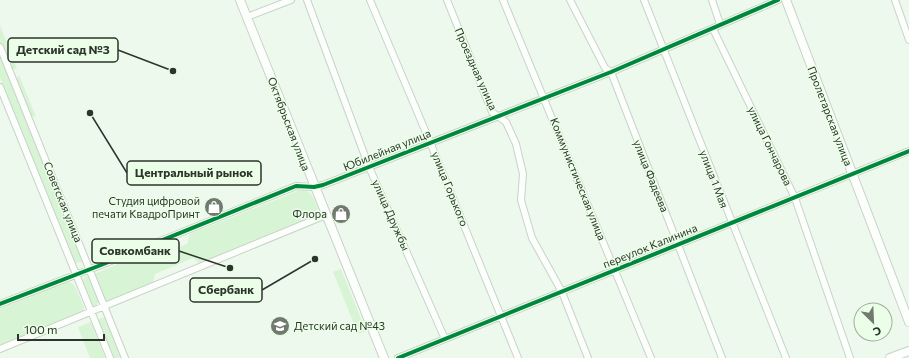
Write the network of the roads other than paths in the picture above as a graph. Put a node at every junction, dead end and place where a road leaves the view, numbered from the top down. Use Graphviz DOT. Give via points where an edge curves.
graph roads {
  1 [pos="240,0"];
  2 [pos="291,0"];
  3 [pos="306,0"];
  4 [pos="370,0"];
  5 [pos="447,0"];
  6 [pos="503,0"];
  7 [pos="570,0"];
  8 [pos="644,0"];
  9 [pos="712,0"];
  10 [pos="778,0"];
  11 [pos="786,0"];
  12 [pos="894,0"];
  13 [pos="247,17"];
  14 [pos="720,24"];
  15 [pos="713,29"];
  16 [pos="909,40"];
  17 [pos="0,47"];
  18 [pos="664,49"];
  19 [pos="611,72"];
  20 [pos="0,87"];
  21 [pos="545,98"];
  22 [pos="499,116"];
  23 [pos="430,142"];
  24 [pos="909,151"];
  25 [pos="369,167"];
  26 [pos="852,174"];
  27 [pos="314,188"];
  28 [pos="795,198"];
  29 [pos="326,215"];
  30 [pos="732,224"];
  31 [pos="678,245"];
  32 [pos="90,269"];
  33 [pos="615,270"];
  34 [pos="76,275"];
  35 [pos="562,292"];
  36 [pos="0,304"];
  37 [pos="104,307"];
  38 [pos="92,312"];
  39 [pos="502,316"];
  40 [pos="909,322"];
  41 [pos="445,339"];
  42 [pos="0,349"];
  43 [pos="909,351"];
  44 [pos="110,358"];
  45 [pos="125,358"];
  46 [pos="384,358"];
  47 [pos="398,358"];
  48 [pos="518,358"];
  49 [pos="588,358"];
  50 [pos="651,358"];
  51 [pos="722,358"];
  52 [pos="786,358"];
  53 [pos="850,358"];
  54 [pos="890,358"];
  1 -- 13 [label="street, Октябрьская улица"];
  2 -- 13 [label="street"];
  3 -- 25 [label="street, улица Дружбы"];
  4 -- 23 [label="street, улица Горького"];
  5 -- 22 [label="street, Проездная улица" via="492,112"];
  6 -- 21 [label="street, Коммунистическая улица"];
  7 -- 19 [label="street, улица Фадеева" via="605,68"];
  8 -- 18 [label="street, улица 1 Мая"];
  9 -- 14 [label="street"];
  10 -- 14 [label="street, Юбилейная улица"];
  11 -- 26 [label="street, Пролетарская улица"];
  12 -- 16 [label="street"];
  13 -- 27 [label="street, Октябрьская улица"];
  14 -- 15 [label="street, Юбилейная улица"];
  15 -- 18 [label="street, Юбилейная улица"];
  15 -- 28 [label="street, улица Гончарова"];
  17 -- 32 [label="street, Советская улица"];
  18 -- 19 [label="street, Юбилейная улица"];
  18 -- 30 [label="street, улица 1 Мая"];
  19 -- 21 [label="street, Юбилейная улица"];
  19 -- 31 [label="street, улица Фадеева"];
  20 -- 34 [label="street, Советская улица"];
  21 -- 22 [label="street, Юбилейная улица"];
  21 -- 33 [label="street, Коммунистическая улица"];
  22 -- 23 [label="street, Юбилейная улица"];
  22 -- 35 [label="street, Проездная улица" via="506,122 516,144 522,174 521,200 532,238"];
  23 -- 25 [label="street, Юбилейная улица"];
  23 -- 39 [label="street, улица Горького"];
  24 -- 26 [label="street, переулок Калинина"];
  25 -- 27 [label="street, Юбилейная улица"];
  25 -- 41 [label="street, улица Дружбы"];
  26 -- 28 [label="street, переулок Калинина"];
  26 -- 40 [label="street, Пролетарская улица"];
  27 -- 29 [label="street, Октябрьская улица"];
  27 -- 32 [label="street, Юбилейная улица" via="296,186"];
  28 -- 30 [label="street, переулок Калинина"];
  28 -- 53 [label="street, улица Гончарова"];
  29 -- 37 [label="street"];
  29 -- 46 [label="street, Октябрьская улица"];
  30 -- 31 [label="street, переулок Калинина"];
  30 -- 52 [label="street, улица 1 Мая"];
  31 -- 33 [label="street, переулок Калинина"];
  31 -- 51 [label="street, улица Фадеева"];
  32 -- 34 [label="street, Юбилейная улица"];
  32 -- 37 [label="street, Советская улица"];
  33 -- 35 [label="street, переулок Калинина"];
  33 -- 50 [label="street, Коммунистическая улица"];
  34 -- 36 [label="street, Юбилейная улица"];
  34 -- 38 [label="street, Советская улица"];
  35 -- 39 [label="street, переулок Калинина"];
  35 -- 49 [label="street, Проездная улица"];
  37 -- 38 [label="street"];
  37 -- 45 [label="street, Советская улица"];
  38 -- 42 [label="street"];
  38 -- 44 [label="street, Советская улица"];
  39 -- 41 [label="street, переулок Калинина"];
  39 -- 48 [label="street, улица Горького"];
  41 -- 47 [label="street, переулок Калинина"];
  43 -- 54 [label="street"];
}
